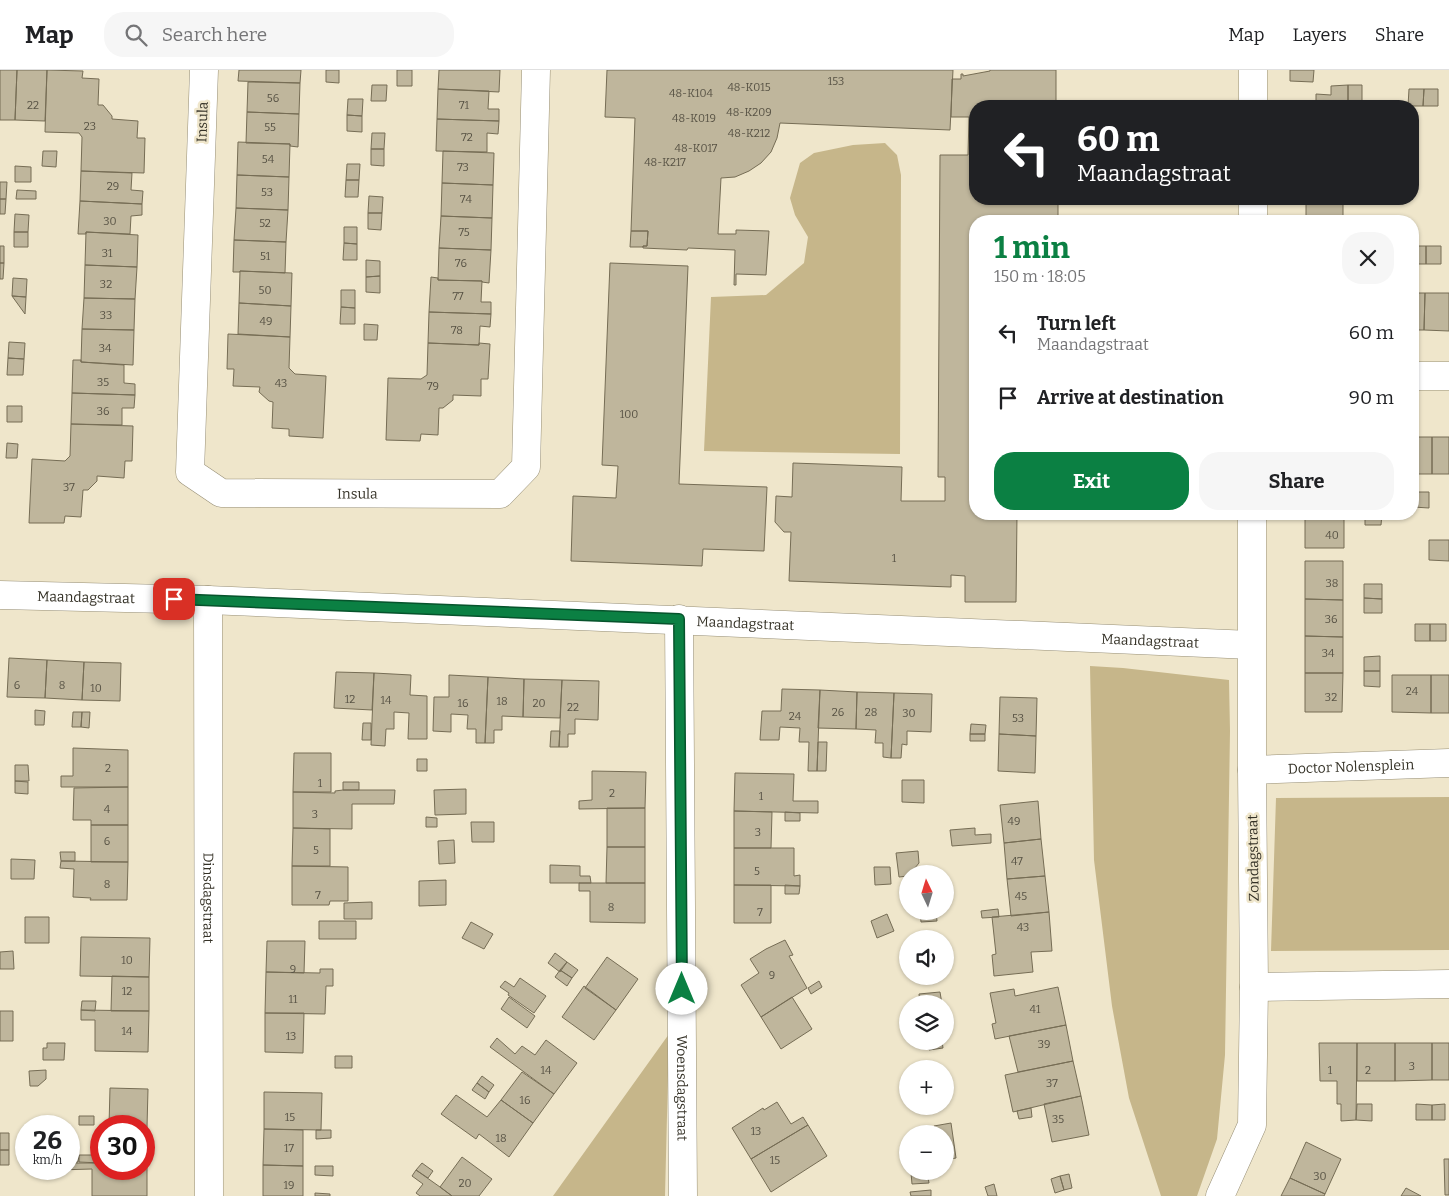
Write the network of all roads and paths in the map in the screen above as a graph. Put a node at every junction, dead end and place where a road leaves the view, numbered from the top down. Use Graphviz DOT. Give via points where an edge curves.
graph roads {
  1 [pos="204,70"];
  2 [pos="536,70"];
  3 [pos="1253,70"];
  4 [pos="1253,100"];
  5 [pos="1419,376"];
  6 [pos="1449,376"];
  7 [pos="1252,520"];
  8 [pos="0,594"];
  9 [pos="208,600"];
  10 [pos="679,619"];
  11 [pos="1251,645"];
  12 [pos="1449,763"];
  13 [pos="1252,770"];
  14 [pos="1449,984"];
  15 [pos="1254,987"];
  16 [pos="209,1196"];
  17 [pos="683,1196"];
  18 [pos="1220,1196"];
  1 -- 2 [label="street, Insula" via="190,472 221,493 500,494 526,467"];
  3 -- 4 [label="street"];
  5 -- 6 [label="street"];
  7 -- 11 [label="street, Zondagstraat"];
  8 -- 9 [label="street, Maandagstraat"];
  9 -- 10 [label="street, Maandagstraat"];
  9 -- 16 [label="street, Dinsdagstraat"];
  10 -- 11 [label="street, Maandagstraat"];
  10 -- 17 [label="street, Woensdagstraat"];
  11 -- 13 [label="street, Zondagstraat"];
  12 -- 13 [label="street, Doctor Nolensplein"];
  13 -- 15 [label="street, Zondagstraat"];
  14 -- 15 [label="street"];
  15 -- 18 [label="street, Zondagstraat" via="1252,1125"];
}
